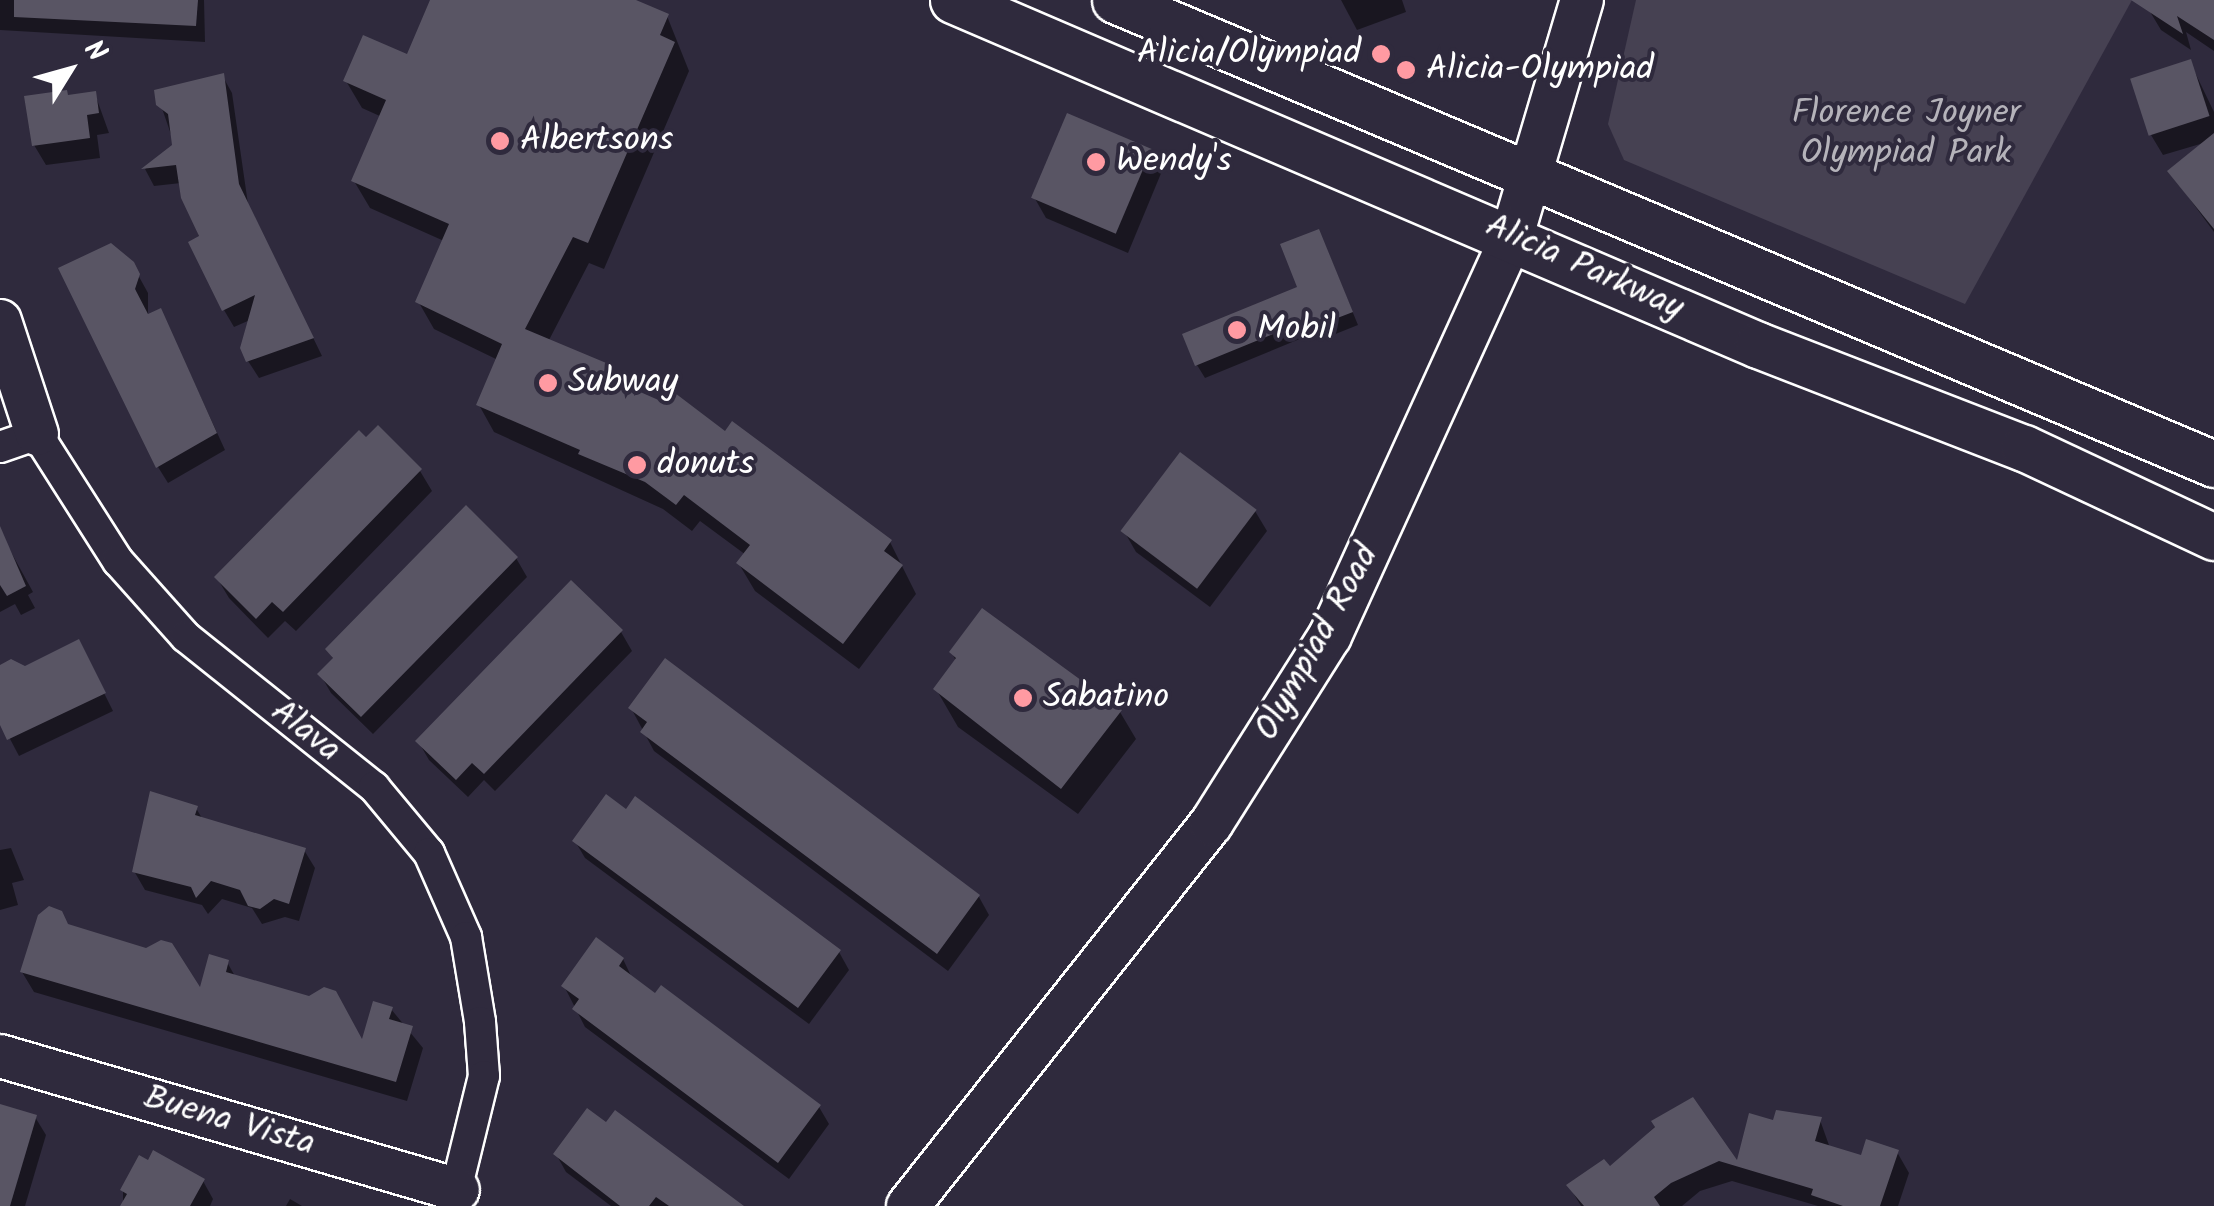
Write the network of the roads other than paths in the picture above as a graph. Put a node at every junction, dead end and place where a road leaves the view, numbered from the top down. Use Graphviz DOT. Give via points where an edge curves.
graph roads {
  1 [pos="953,0"];
  2 [pos="1115,0"];
  3 [pos="1582,0"];
  4 [pos="1534,178"];
  5 [pos="1512,236"];
  6 [pos="0,320"];
  7 [pos="19,440"];
  8 [pos="2214,464"];
  9 [pos="2214,537"];
  10 [pos="0,1056"];
  11 [pos="455,1198"];
  12 [pos="908,1206"];
  1 -- 5 [label="main road, Alicia Parkway"];
  2 -- 4 [label="main road, Alicia Parkway"];
  3 -- 4 [label="main road, Olympiad Road"];
  4 -- 5 [label="main road, Olympiad Road"];
  4 -- 8 [label="main road, Alicia Parkway"];
  5 -- 9 [label="main road, Alicia Parkway" via="1758,345 2024,448"];
  5 -- 12 [label="main road, Olympiad Road" via="1338,619 1292,702 1211,824"];
  6 -- 7 [label="main road, Alava"];
  7 -- 11 [label="street, Alava" via="186,637 374,787 429,853 466,937 480,1022 484,1076"];
  10 -- 11 [label="main road, Buena Vista"];
}
